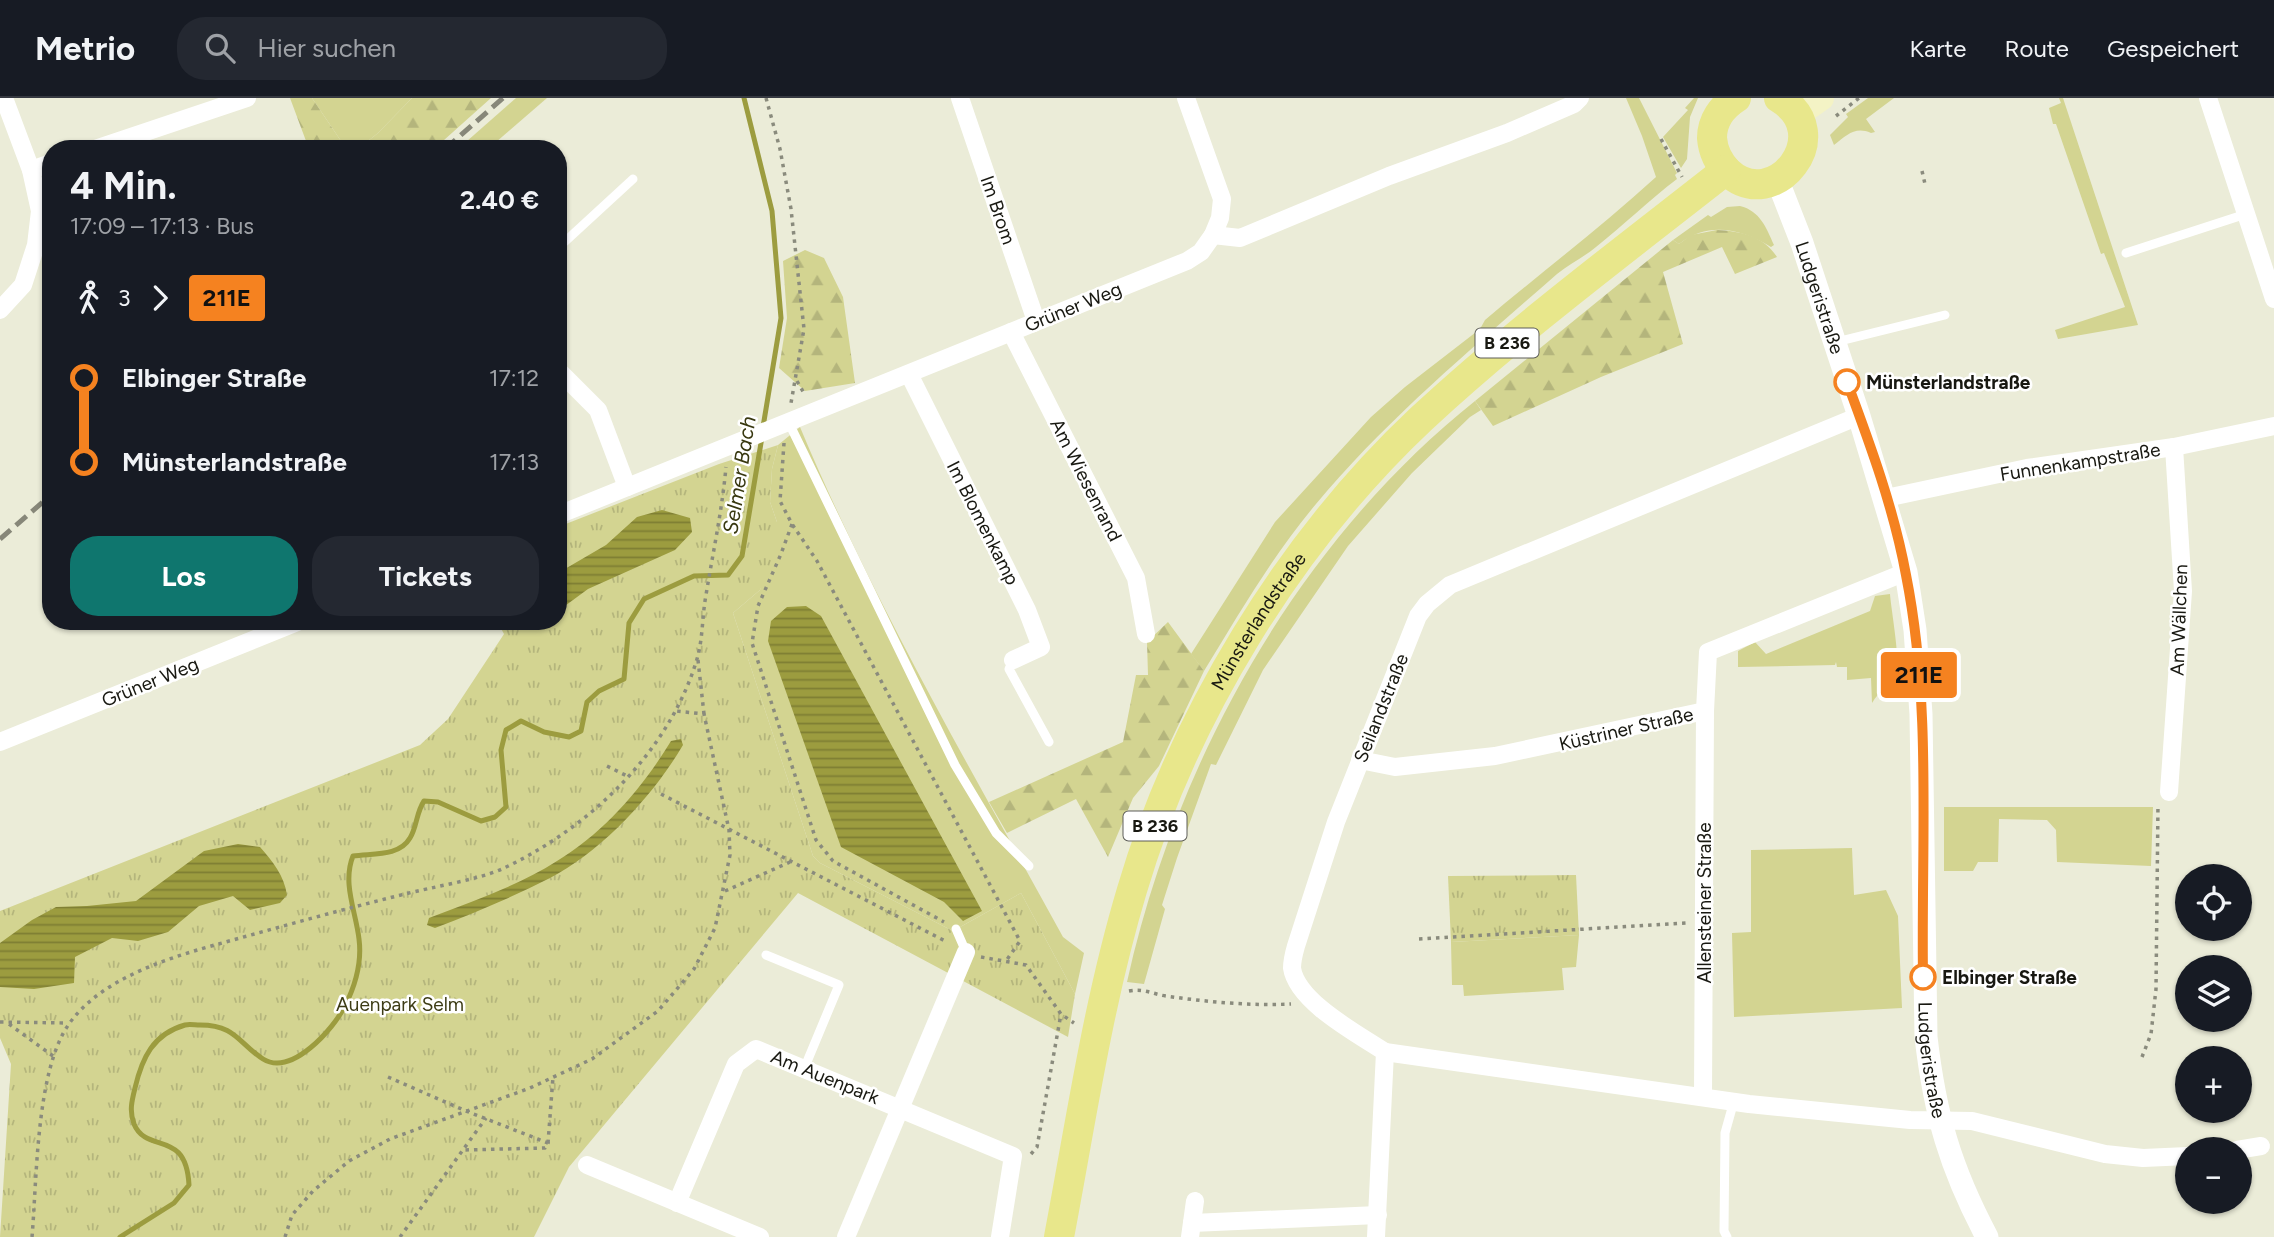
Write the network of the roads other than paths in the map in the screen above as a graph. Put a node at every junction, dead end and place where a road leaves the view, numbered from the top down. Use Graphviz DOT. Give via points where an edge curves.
graph roads {
  1 [pos="4,98"];
  2 [pos="247,98"];
  3 [pos="960,98"];
  4 [pos="1186,98"];
  5 [pos="1580,98"];
  6 [pos="1736,98"];
  7 [pos="2208,98"];
  8 [pos="215,103"];
  9 [pos="1807,108"];
  10 [pos="138,140"];
  11 [pos="42,166"];
  12 [pos="31,170"];
  13 [pos="1726,170"];
  14 [pos="633,179"];
  15 [pos="1777,180"];
  16 [pos="2246,214"];
  17 [pos="1213,235"];
  18 [pos="567,240"];
  19 [pos="2126,253"];
  20 [pos="2268,259"];
  21 [pos="2274,299"];
  22 [pos="0,310"];
  23 [pos="1945,315"];
  24 [pos="1036,321"];
  25 [pos="1011,332"];
  26 [pos="1834,343"];
  27 [pos="909,374"];
  28 [pos="567,379"];
  29 [pos="1860,416"];
  30 [pos="784,423"];
  31 [pos="2274,426"];
  32 [pos="2174,447"];
  33 [pos="627,487"];
  34 [pos="1886,498"];
  35 [pos="567,511"];
  36 [pos="1906,572"];
  37 [pos="278,630"];
  38 [pos="1146,634"];
  39 [pos="1013,660"];
  40 [pos="1704,711"];
  41 [pos="0,742"];
  42 [pos="1049,742"];
  43 [pos="1360,760"];
  44 [pos="2169,792"];
  45 [pos="1028,866"];
  46 [pos="956,929"];
  47 [pos="966,952"];
  48 [pos="766,955"];
  49 [pos="1385,1052"];
  50 [pos="804,1069"];
  51 [pos="1703,1096"];
  52 [pos="1734,1101"];
  53 [pos="902,1108"];
  54 [pos="1938,1119"];
  55 [pos="2261,1146"];
  56 [pos="2252,1148"];
  57 [pos="2175,1157"];
  58 [pos="587,1165"];
  59 [pos="1195,1201"];
  60 [pos="677,1203"];
  61 [pos="1378,1215"];
  62 [pos="1191,1230"];
  63 [pos="760,1237"];
  64 [pos="845,1237"];
  65 [pos="999,1237"];
  66 [pos="1059,1237"];
  67 [pos="1376,1237"];
  68 [pos="1727,1237"];
  69 [pos="1987,1237"];
  1 -- 12 [label="street"];
  2 -- 8 [label="street"];
  3 -- 24 [label="street, Im Brom"];
  4 -- 17 [label="street" via="1222,200"];
  5 -- 17 [label="street" via="1507,133 1240,238"];
  6 -- 13 [label="main road" via="1722,109 1713,129 1714,151"];
  7 -- 16 [label="street"];
  8 -- 10 [label="street"];
  9 -- 15 [label="main road" via="1800,155"];
  11 -- 12 [label="street"];
  12 -- 22 [label="street" via="40,211 36,245 23,285"];
  13 -- 15 [label="main road" via="1748,182"];
  13 -- 66 [label="main road, Münsterlandstraße / B 236" via="1494,354 1419,421 1307,547 1252,626 1198,723 1133,887 1107,989"];
  14 -- 18 [label="lane"];
  15 -- 26 [label="street, Ludgeristraße"];
  16 -- 19 [label="lane"];
  16 -- 20 [label="street"];
  17 -- 24 [label="street, Grüner Weg" via="1201,252 1187,261"];
  20 -- 21 [label="street"];
  23 -- 26 [label="lane"];
  24 -- 25 [label="street, Grüner Weg"];
  25 -- 27 [label="street, Grüner Weg"];
  25 -- 38 [label="street, Am Wiesenrand" via="1136,578"];
  26 -- 29 [label="street, Ludgeristraße"];
  27 -- 30 [label="street, Grüner Weg"];
  27 -- 39 [label="street, Im Blomenkamp" via="1027,610 1041,647"];
  28 -- 33 [label="street" via="598,410"];
  29 -- 34 [label="street, Ludgeristraße"];
  29 -- 43 [label="street, Seilandstraße" via="1450,585 1418,616"];
  30 -- 33 [label="street, Grüner Weg"];
  30 -- 45 [label="lane" via="955,765 996,833"];
  31 -- 32 [label="street, Funnenkampstraße"];
  32 -- 34 [label="street, Funnenkampstraße" via="2027,468"];
  32 -- 44 [label="street, Am Wällchen" via="2183,591"];
  33 -- 35 [label="street, Grüner Weg"];
  34 -- 36 [label="street, Ludgeristraße"];
  36 -- 40 [label="street, Küstriner Straße" via="1708,652"];
  36 -- 54 [label="street, Ludgeristraße" via="1921,714 1926,1037"];
  37 -- 41 [label="street, Grüner Weg"];
  39 -- 42 [label="lane" via="1010,669"];
  40 -- 43 [label="street, Küstriner Straße" via="1495,757 1395,766"];
  40 -- 51 [label="street, Allensteiner Straße"];
  43 -- 49 [label="street, Seilandstraße" via="1292,967 1298,984 1314,1003"];
  46 -- 47 [label="lane"];
  47 -- 53 [label="street, Am Auenpark"];
  48 -- 50 [label="lane" via="839,985"];
  49 -- 51 [label="street"];
  49 -- 61 [label="street"];
  50 -- 53 [label="street, Am Auenpark"];
  50 -- 60 [label="street, Am Auenpark" via="756,1049 736,1064"];
  51 -- 52 [label="street"];
  52 -- 54 [label="street"];
  52 -- 68 [label="lane" via="1725,1133"];
  53 -- 64 [label="street, Am Auenpark"];
  53 -- 65 [label="street, Am Auenpark" via="1013,1156"];
  54 -- 57 [label="street" via="1972,1121 2105,1154"];
  54 -- 69 [label="street, Ludgeristraße" via="1969,1203"];
  55 -- 56 [label="street"];
  58 -- 60 [label="street"];
  59 -- 62 [label="street"];
  60 -- 63 [label="street"];
  61 -- 62 [label="street"];
  61 -- 67 [label="street"];
}
